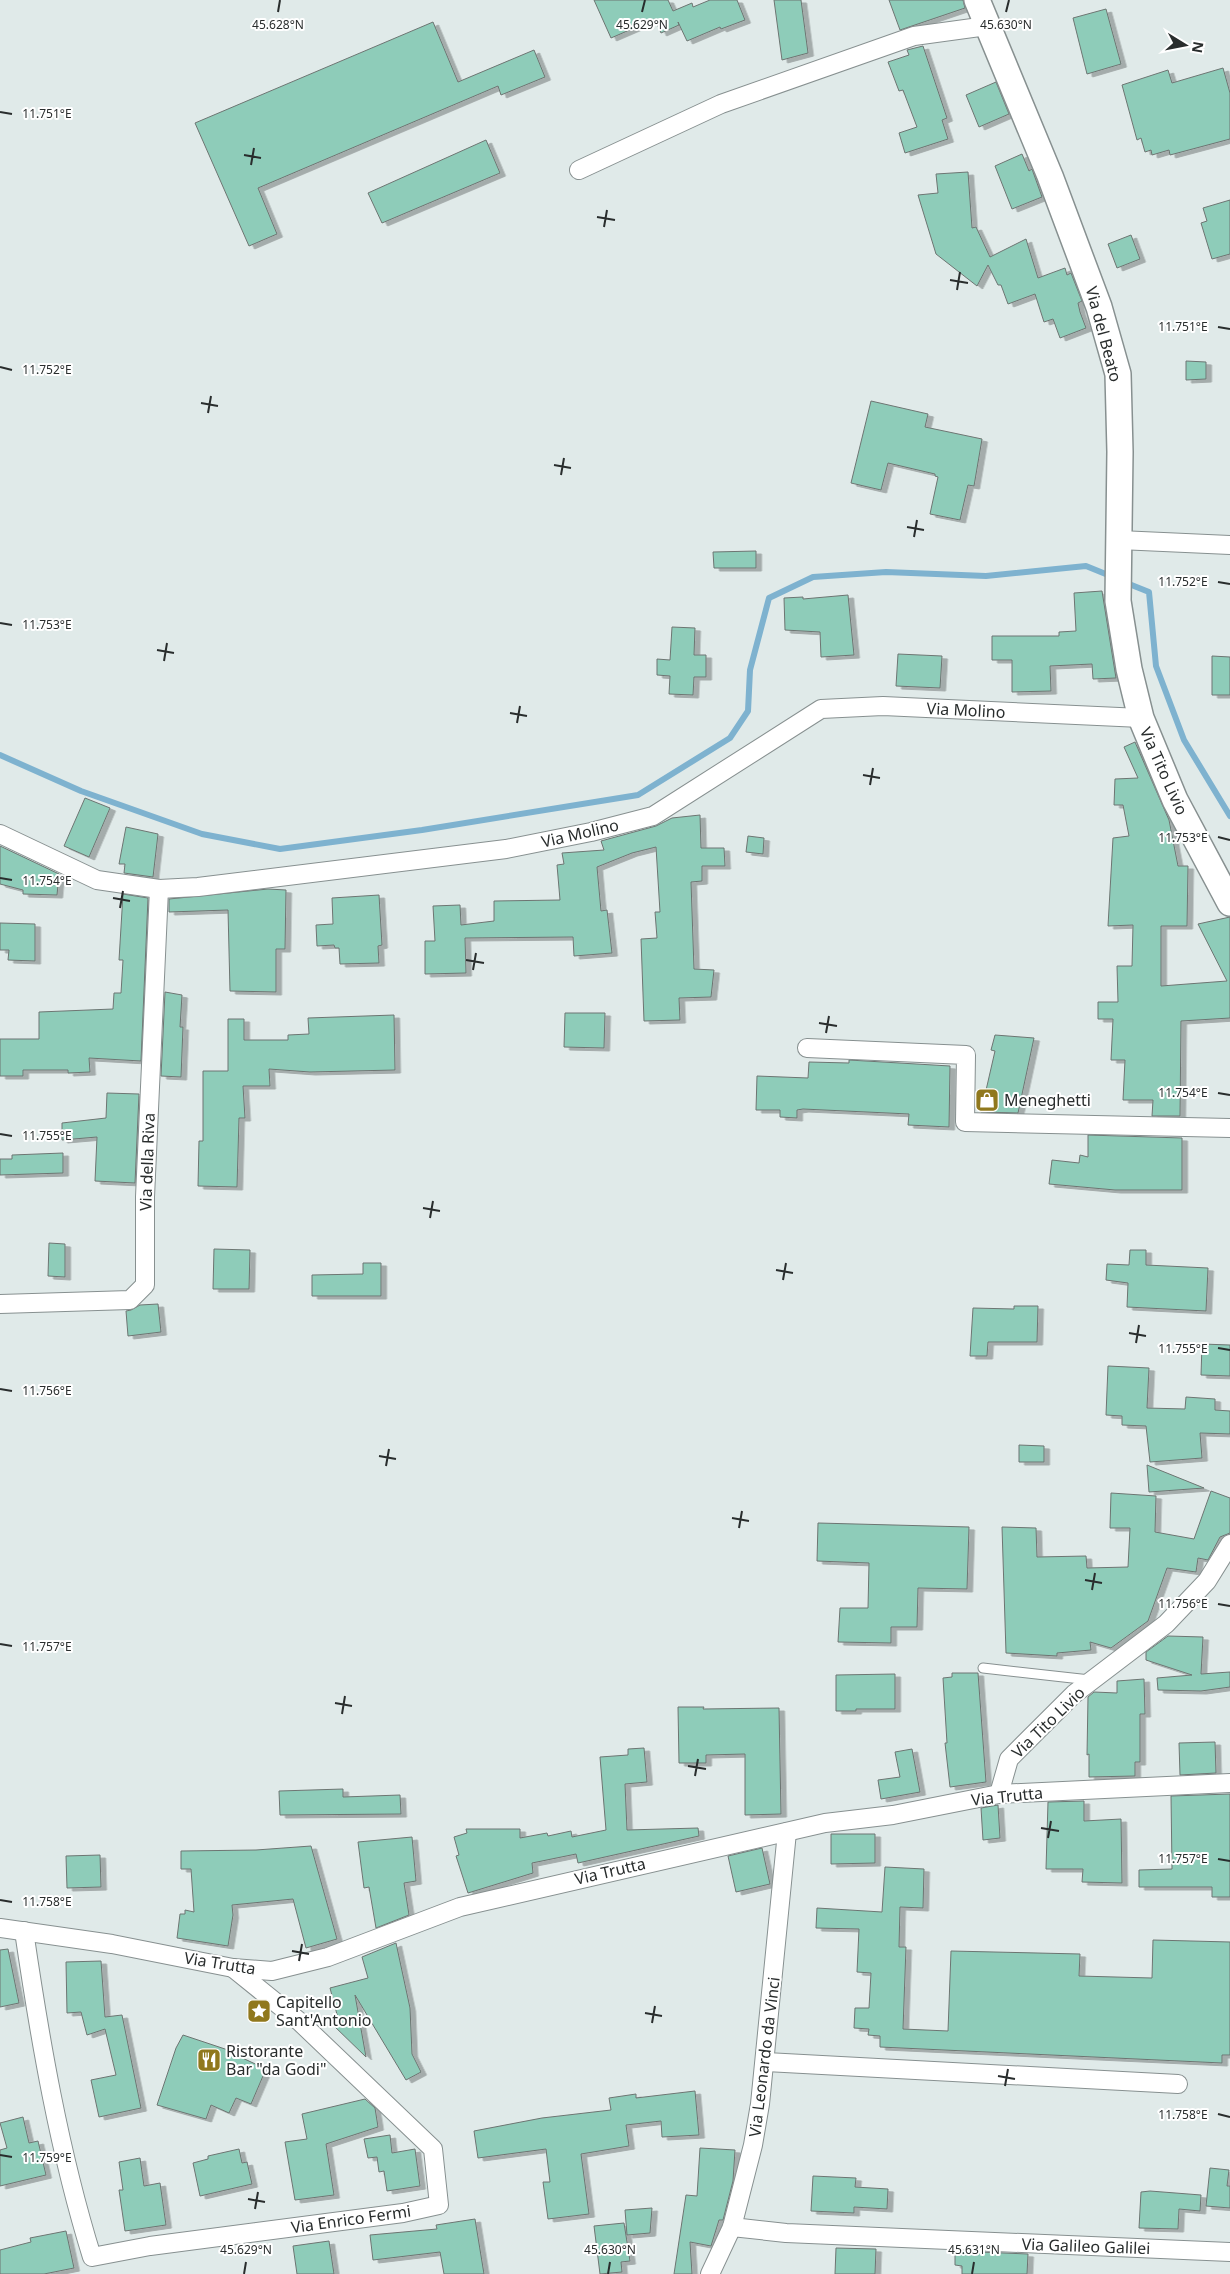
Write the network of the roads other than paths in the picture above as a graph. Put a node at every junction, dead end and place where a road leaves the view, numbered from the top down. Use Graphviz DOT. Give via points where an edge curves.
graph roads {
  1 [pos="977,0"];
  2 [pos="988,26"];
  3 [pos="579,170"];
  4 [pos="1119,540"];
  5 [pos="1230,545"];
  6 [pos="1141,718"];
  7 [pos="0,834"];
  8 [pos="159,889"];
  9 [pos="1230,903"];
  10 [pos="807,1048"];
  11 [pos="1230,1128"];
  12 [pos="0,1304"];
  13 [pos="1230,1544"];
  14 [pos="984,1668"];
  15 [pos="1093,1680"];
  16 [pos="1230,1783"];
  17 [pos="999,1794"];
  18 [pos="787,1832"];
  19 [pos="0,1928"];
  20 [pos="24,1931"];
  21 [pos="233,1968"];
  22 [pos="766,2062"];
  23 [pos="1178,2084"];
  24 [pos="732,2227"];
  25 [pos="1230,2252"];
  26 [pos="710,2274"];
  1 -- 2 [label="street, Via del Beato"];
  2 -- 3 [label="street" via="914,36 730,100"];
  2 -- 4 [label="street, Via del Beato" via="1050,176 1099,307 1118,374"];
  4 -- 5 [label="street"];
  4 -- 6 [label="street, Via del Beato" via="1118,601"];
  6 -- 8 [label="street, Via Molino" via="883,706 821,709 653,816 506,849 323,873"];
  6 -- 9 [label="street, Via Tito Livio" via="1175,800"];
  7 -- 8 [label="street, Via Molino" via="97,880"];
  8 -- 12 [label="street, Via della Riva" via="144,1285 130,1300"];
  10 -- 11 [label="street" via="966,1055 965,1122"];
  13 -- 15 [label="street, Via Tito Livio" via="1207,1581 1166,1624"];
  14 -- 15 [label="lane, Via Tito Livio"];
  15 -- 17 [label="street, Via Tito Livio" via="1074,1694 1008,1759"];
  16 -- 17 [label="street, Via Trutta"];
  17 -- 18 [label="street, Via Trutta"];
  18 -- 21 [label="street, Via Trutta" via="460,1907 328,1957 272,1971"];
  18 -- 22 [label="street, Via Leonardo da Vinci"];
  19 -- 20 [label="street, Via Trutta"];
  20 -- 21 [label="street, Via Trutta"];
  20 -- 21 [label="street, Via Enrico Fermi" via="35,2005 75,2202 92,2257 150,2246 403,2213 439,2205 433,2149 300,2022"];
  22 -- 23 [label="street"];
  22 -- 24 [label="street, Via Leonardo da Vinci" via="753,2145"];
  24 -- 25 [label="street, Via Galileo Galilei" via="786,2233"];
  24 -- 26 [label="street, Via Leonardo da Vinci"];
}
